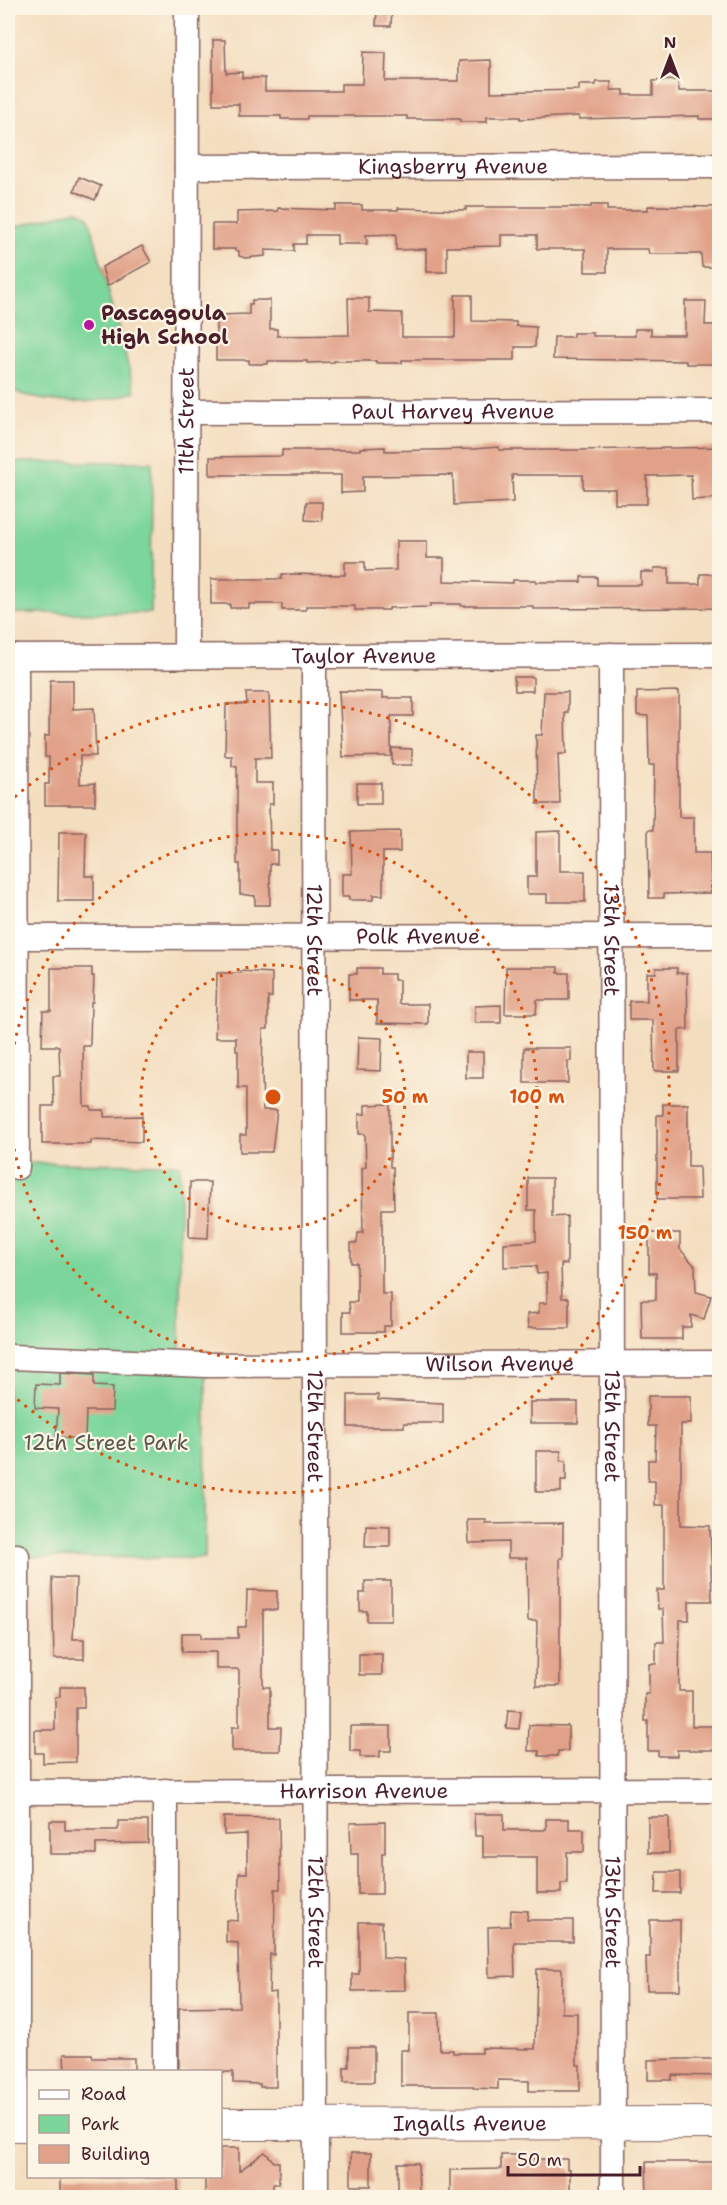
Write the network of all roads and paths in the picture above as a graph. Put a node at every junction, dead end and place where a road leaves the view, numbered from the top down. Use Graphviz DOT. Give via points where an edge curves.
graph roads {
  1 [pos="187,8"];
  2 [pos="720,166"];
  3 [pos="187,167"];
  4 [pos="720,411"];
  5 [pos="186,412"];
  6 [pos="611,655"];
  7 [pos="720,655"];
  8 [pos="186,656"];
  9 [pos="314,656"];
  10 [pos="12,657"];
  11 [pos="612,936"];
  12 [pos="720,936"];
  13 [pos="12,937"];
  14 [pos="315,937"];
  15 [pos="17,1167"];
  16 [pos="11,1357"];
  17 [pos="720,1363"];
  18 [pos="612,1364"];
  19 [pos="315,1365"];
  20 [pos="17,1556"];
  21 [pos="613,1790"];
  22 [pos="720,1790"];
  23 [pos="12,1791"];
  24 [pos="165,1791"];
  25 [pos="316,1791"];
  26 [pos="165,2070"];
  27 [pos="720,2123"];
  28 [pos="222,2124"];
  29 [pos="316,2124"];
  30 [pos="614,2124"];
  31 [pos="18,2125"];
  32 [pos="316,2198"];
  33 [pos="613,2198"];
  1 -- 3 [label="street, 11th Street"];
  2 -- 3 [label="street, Kingsberry Avenue"];
  3 -- 5 [label="street, 11th Street"];
  4 -- 5 [label="street, Paul Harvey Avenue"];
  5 -- 8 [label="street, 11th Street"];
  6 -- 7 [label="street, Taylor Avenue"];
  6 -- 9 [label="street, Taylor Avenue"];
  6 -- 11 [label="street, 13th Street"];
  8 -- 9 [label="street, Taylor Avenue"];
  8 -- 10 [label="street, Taylor Avenue"];
  9 -- 14 [label="street, 12th Street"];
  10 -- 13 [label="street"];
  11 -- 12 [label="street, Polk Avenue"];
  11 -- 14 [label="street, Polk Avenue"];
  11 -- 18 [label="street, 13th Street"];
  13 -- 14 [label="street, Polk Avenue"];
  13 -- 15 [label="street"];
  14 -- 19 [label="street, 12th Street"];
  16 -- 19 [label="street, Wilson Avenue"];
  17 -- 18 [label="street, Wilson Avenue"];
  18 -- 19 [label="street, Wilson Avenue"];
  18 -- 21 [label="street, 13th Street"];
  19 -- 25 [label="street, 12th Street"];
  20 -- 23 [label="street"];
  21 -- 22 [label="street, Harrison Avenue"];
  21 -- 25 [label="street, Harrison Avenue"];
  21 -- 30 [label="street, 13th Street"];
  23 -- 24 [label="street, Harrison Avenue"];
  23 -- 31 [label="street"];
  24 -- 25 [label="street, Harrison Avenue"];
  24 -- 26 [label="street"];
  25 -- 29 [label="street, 12th Street"];
  27 -- 30 [label="main road, Ingalls Avenue"];
  28 -- 29 [label="main road, Ingalls Avenue"];
  29 -- 30 [label="main road, Ingalls Avenue"];
  29 -- 32 [label="street, 12th Street"];
  30 -- 33 [label="street, 13th Street"];
}
